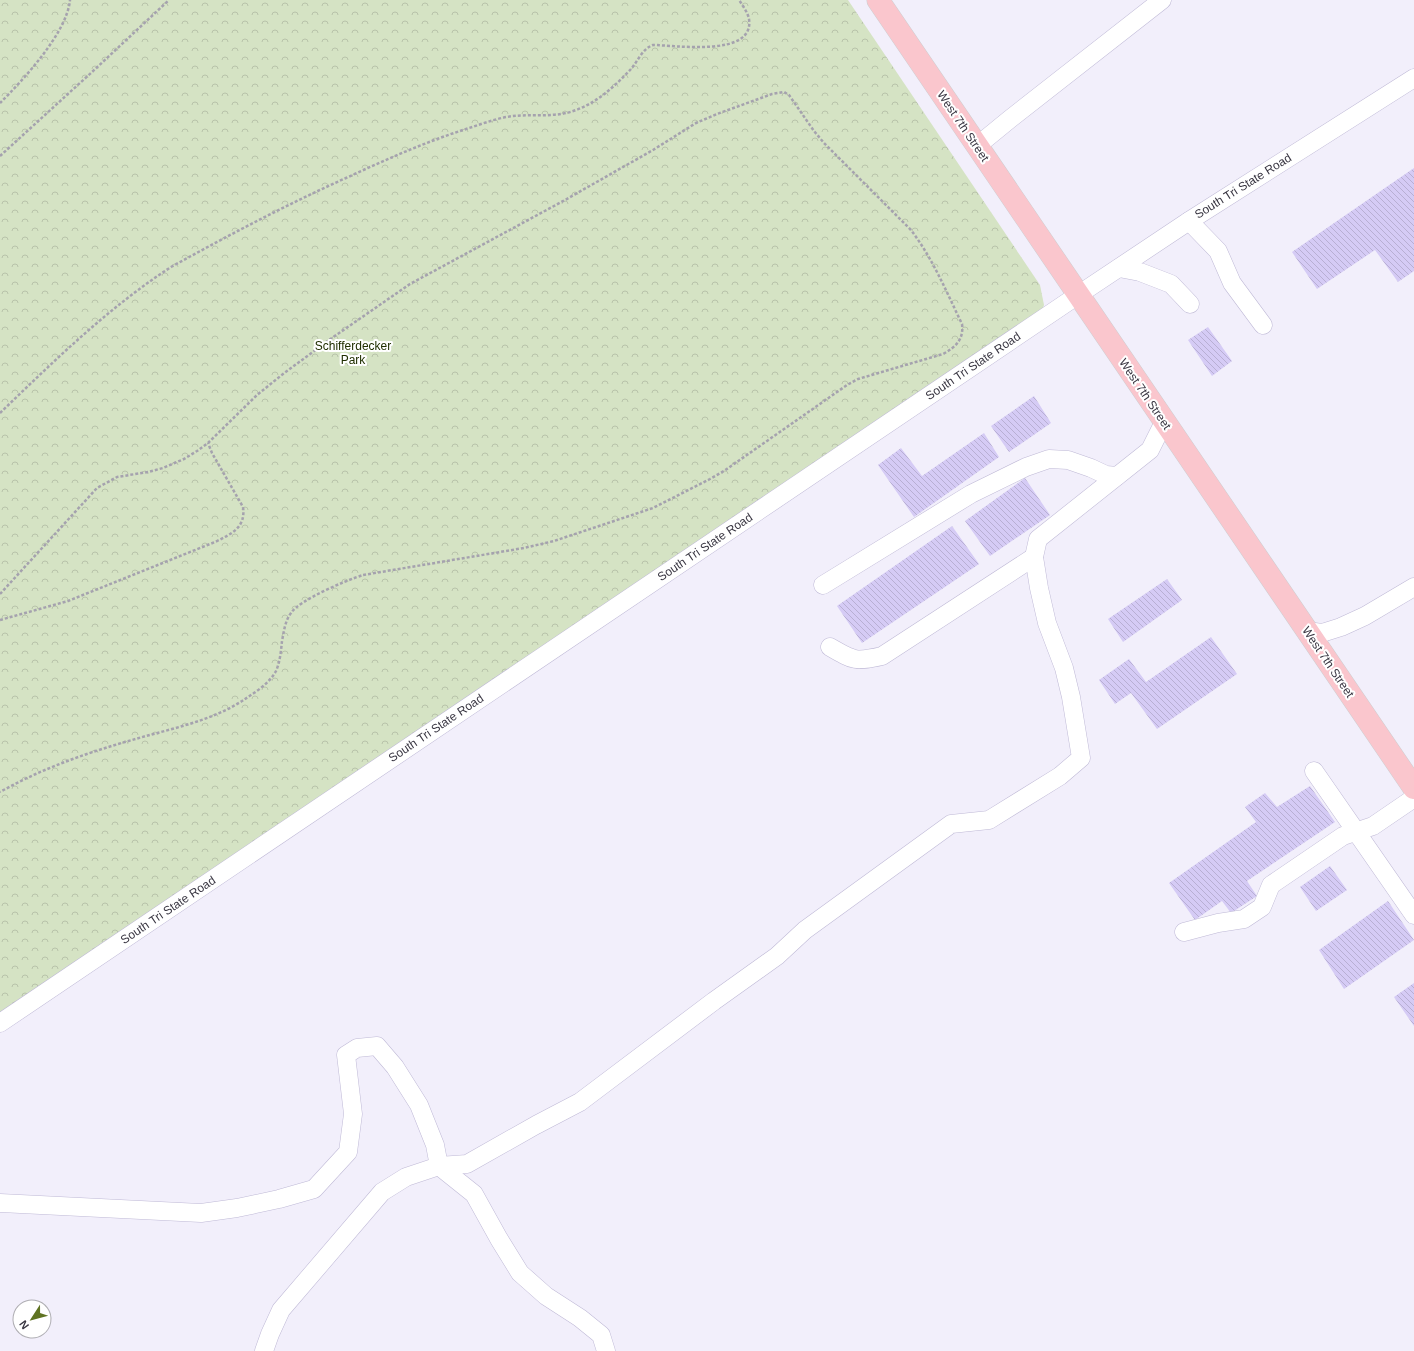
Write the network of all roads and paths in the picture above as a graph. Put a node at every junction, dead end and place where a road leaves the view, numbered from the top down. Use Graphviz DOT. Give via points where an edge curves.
graph roads {
  1 [pos="70,0"];
  2 [pos="169,0"];
  3 [pos="739,0"];
  4 [pos="878,0"];
  5 [pos="1162,0"];
  6 [pos="1414,78"];
  7 [pos="0,103"];
  8 [pos="977,146"];
  9 [pos="0,156"];
  10 [pos="1189,221"];
  11 [pos="1119,268"];
  12 [pos="1078,295"];
  13 [pos="1190,304"];
  14 [pos="1263,325"];
  15 [pos="0,413"];
  16 [pos="1164,422"];
  17 [pos="208,443"];
  18 [pos="1117,476"];
  19 [pos="1034,557"];
  20 [pos="823,584"];
  21 [pos="1414,587"];
  22 [pos="0,594"];
  23 [pos="0,620"];
  24 [pos="1307,631"];
  25 [pos="830,647"];
  26 [pos="1314,771"];
  27 [pos="1414,788"];
  28 [pos="0,792"];
  29 [pos="1414,798"];
  30 [pos="1356,831"];
  31 [pos="1414,915"];
  32 [pos="1184,932"];
  33 [pos="0,1023"];
  34 [pos="439,1166"];
  35 [pos="0,1203"];
  36 [pos="264,1351"];
  37 [pos="606,1351"];
  1 -- 7 [label="path" via="66,18 50,45"];
  2 -- 9 [label="path"];
  3 -- 15 [label="path" via="749,19 748,28 746,34 734,43 718,47 653,45 648,47 618,83 575,110 563,114 502,118 410,148 286,205 171,267 97,322"];
  4 -- 8 [label="main road, West 7th Street"];
  5 -- 8 [label="street"];
  6 -- 10 [label="street, South Tri State Road"];
  8 -- 12 [label="main road, West 7th Street"];
  10 -- 11 [label="street, South Tri State Road"];
  10 -- 14 [label="street" via="1218,251 1232,283"];
  11 -- 12 [label="street, South Tri State Road"];
  11 -- 13 [label="street" via="1140,272 1170,284"];
  12 -- 16 [label="main road, West 7th Street"];
  12 -- 33 [label="street, South Tri State Road"];
  16 -- 18 [label="street" via="1150,450"];
  16 -- 24 [label="main road, West 7th Street"];
  17 -- 22 [label="path" via="184,459 163,468 117,477 97,488"];
  17 -- 23 [label="path" via="243,507 244,517 236,530 215,542 68,601"];
  17 -- 28 [label="path" via="283,374 410,284 565,200 696,123 780,92 789,94 824,143 898,216 923,246 962,324 961,338 943,354 858,379 724,471 653,508 572,536 524,548 363,576 307,600 294,609 286,622 276,671 265,684 229,709 203,720 130,740 58,764"];
  18 -- 19 [label="street" via="1038,539"];
  18 -- 20 [label="street" via="1106,475 1068,460 1049,459 1026,467 971,494"];
  19 -- 25 [label="street" via="882,656 862,661 849,658"];
  19 -- 34 [label="street" via="1047,623 1064,668 1071,697 1081,758 1060,776 989,820 951,824 805,930 777,956 580,1102 467,1164"];
  21 -- 24 [label="street" via="1341,627 1322,633"];
  24 -- 27 [label="main road, West 7th Street"];
  26 -- 30 [label="street"];
  29 -- 30 [label="street" via="1373,826"];
  30 -- 31 [label="street"];
  30 -- 32 [label="street" via="1343,836 1271,885 1262,907 1244,919"];
  34 -- 35 [label="street" via="435,1145 419,1105 395,1067 376,1046 357,1048 346,1055 353,1114 348,1152 314,1189 251,1205 201,1213"];
  34 -- 36 [label="street" via="406,1177 382,1192 282,1310"];
  34 -- 37 [label="street" via="474,1194 520,1273 546,1296 601,1335"];
}
